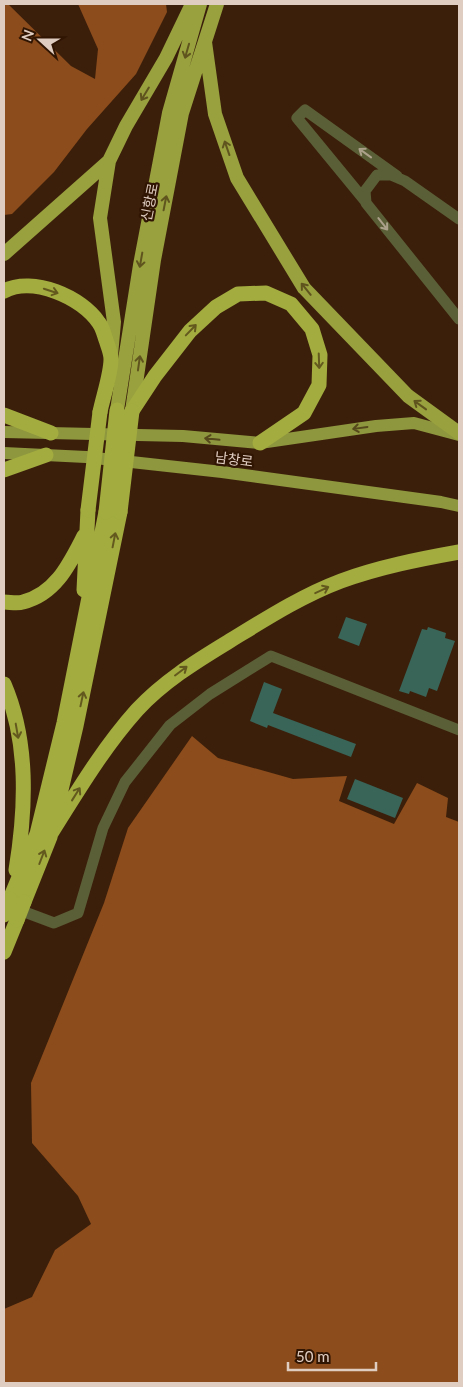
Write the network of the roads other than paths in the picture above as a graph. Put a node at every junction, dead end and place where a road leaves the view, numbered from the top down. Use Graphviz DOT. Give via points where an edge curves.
graph roads {
  1 [pos="192,4"];
  2 [pos="200,4"];
  3 [pos="217,4"];
  4 [pos="204,42"];
  5 [pos="109,161"];
  6 [pos="405,181"];
  7 [pos="366,202"];
  8 [pos="459,219"];
  9 [pos="4,254"];
  10 [pos="4,291"];
  11 [pos="459,319"];
  12 [pos="111,358"];
  13 [pos="124,411"];
  14 [pos="4,415"];
  15 [pos="4,432"];
  16 [pos="51,433"];
  17 [pos="459,434"];
  18 [pos="260,444"];
  19 [pos="4,453"];
  20 [pos="46,455"];
  21 [pos="4,470"];
  22 [pos="459,506"];
  23 [pos="113,512"];
  24 [pos="87,530"];
  25 [pos="459,552"];
  26 [pos="4,602"];
  27 [pos="81,642"];
  28 [pos="4,684"];
  29 [pos="459,730"];
  30 [pos="50,835"];
  31 [pos="12,901"];
  32 [pos="8,917"];
  33 [pos="4,952"];
  1 -- 5 [label="highway, one-way"];
  2 -- 13 [label="highway, 신항로, one-way" via="169,113 140,265"];
  3 -- 4 [label="highway, 신항로"];
  13 -- 4 [label="highway, 신항로, one-way" via="182,113"];
  17 -- 4 [label="highway, one-way" via="408,396 304,288 237,178 216,114"];
  5 -- 9 [label="highway"];
  5 -- 12 [label="highway" via="100,218 114,322"];
  6 -- 7 [label="street" via="391,175 377,175 365,191"];
  6 -- 7 [label="street, one-way" via="305,110 297,118"];
  6 -- 8 [label="street"];
  7 -- 11 [label="street, one-way"];
  10 -- 12 [label="highway, one-way" via="28,286 46,288 67,296 100,323"];
  12 -- 24 [label="highway, bridge" via="100,412"];
  13 -- 18 [label="highway, one-way" via="190,331 216,307 238,294 266,293 291,304 312,329 320,355 319,385 304,413"];
  13 -- 23 [label="highway, bridge"];
  14 -- 16 [label="highway"];
  15 -- 16 [label="main road"];
  18 -- 16 [label="main road, one-way" via="183,436"];
  17 -- 18 [label="main road, one-way" via="414,423 358,428"];
  19 -- 20 [label="main road, 남창로"];
  20 -- 21 [label="highway"];
  20 -- 22 [label="main road, 남창로" via="222,472"];
  23 -- 27 [label="highway"];
  30 -- 23 [label="highway, one-way" via="76,726"];
  24 -- 26 [label="highway" via="67,570 46,592 22,603"];
  24 -- 27 [label="highway"];
  30 -- 25 [label="highway, one-way" via="115,737 156,691 185,668 268,618 341,581"];
  27 -- 31 [label="highway" via="36,834"];
  28 -- 31 [label="highway, one-way" via="18,731 24,783 22,835"];
  29 -- 31 [label="street" via="271,656 210,694 170,725 125,782 103,828 78,913 54,923"];
  31 -- 30 [label="highway, one-way"];
  31 -- 32 [label="highway, bridge"];
  32 -- 33 [label="highway"];
}
